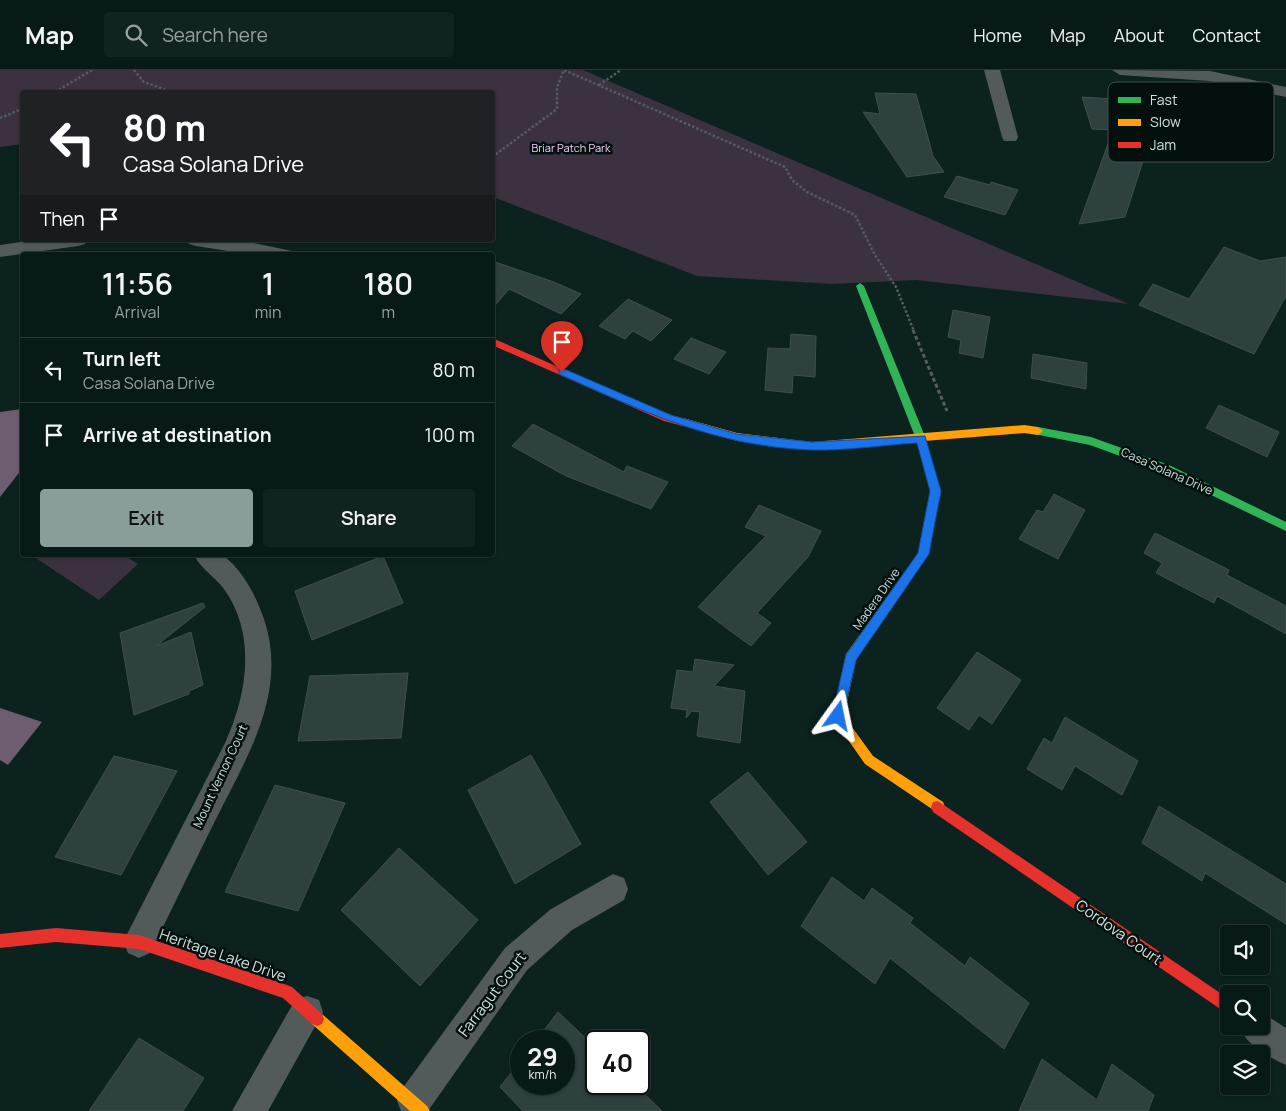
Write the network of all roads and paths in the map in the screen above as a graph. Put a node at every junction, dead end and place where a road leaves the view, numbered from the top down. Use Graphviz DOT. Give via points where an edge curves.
graph roads {
  1 [pos="92,70"];
  2 [pos="134,70"];
  3 [pos="564,70"];
  4 [pos="621,70"];
  5 [pos="992,70"];
  6 [pos="1120,70"];
  7 [pos="1238,82"];
  8 [pos="599,85"];
  9 [pos="58,90"];
  10 [pos="166,90"];
  11 [pos="20,110"];
  12 [pos="0,118"];
  13 [pos="1010,137"];
  14 [pos="495,155"];
  15 [pos="64,242"];
  16 [pos="218,242"];
  17 [pos="0,251"];
  18 [pos="271,252"];
  19 [pos="860,286"];
  20 [pos="495,342"];
  21 [pos="957,435"];
  22 [pos="921,439"];
  23 [pos="1286,527"];
  24 [pos="209,557"];
  25 [pos="1009,857"];
  26 [pos="613,889"];
  27 [pos="0,941"];
  28 [pos="139,942"];
  29 [pos="1220,1002"];
  30 [pos="308,1012"];
  31 [pos="1267,1035"];
  32 [pos="1286,1048"];
  33 [pos="418,1106"];
  34 [pos="249,1111"];
  1 -- 9 [label="path"];
  2 -- 10 [label="path" via="144,82"];
  3 -- 8 [label="path"];
  3 -- 14 [label="path" via="557,87 557,109"];
  4 -- 8 [label="path"];
  5 -- 13 [label="street"];
  6 -- 7 [label="street" via="1210,76"];
  8 -- 21 [label="path" via="785,167 792,180 807,192 855,215 896,287"];
  11 -- 12 [label="path"];
  15 -- 17 [label="street"];
  16 -- 18 [label="street"];
  19 -- 22 [label="street, Madera Drive"];
  20 -- 22 [label="street, Casa Solana Drive" via="667,418 701,429 812,446"];
  21 -- 22 [label="street, Casa Solana Drive"];
  21 -- 23 [label="street, Casa Solana Drive" via="1024,429 1091,441 1165,468"];
  22 -- 25 [label="street, Madera Drive" via="935,491 923,554 850,658 838,716 869,760"];
  24 -- 28 [label="street, Mount Vernon Court" via="235,582 247,603 257,642 257,690 242,734"];
  25 -- 29 [label="street, Cordova Court"];
  26 -- 33 [label="street, Farragut Court" via="565,915 516,959"];
  27 -- 28 [label="street, Heritage Lake Drive" via="56,936"];
  28 -- 30 [label="street, Heritage Lake Drive" via="287,992"];
  30 -- 33 [label="street, Heritage Lake Drive"];
  30 -- 34 [label="street"];
  31 -- 32 [label="street"];
}
